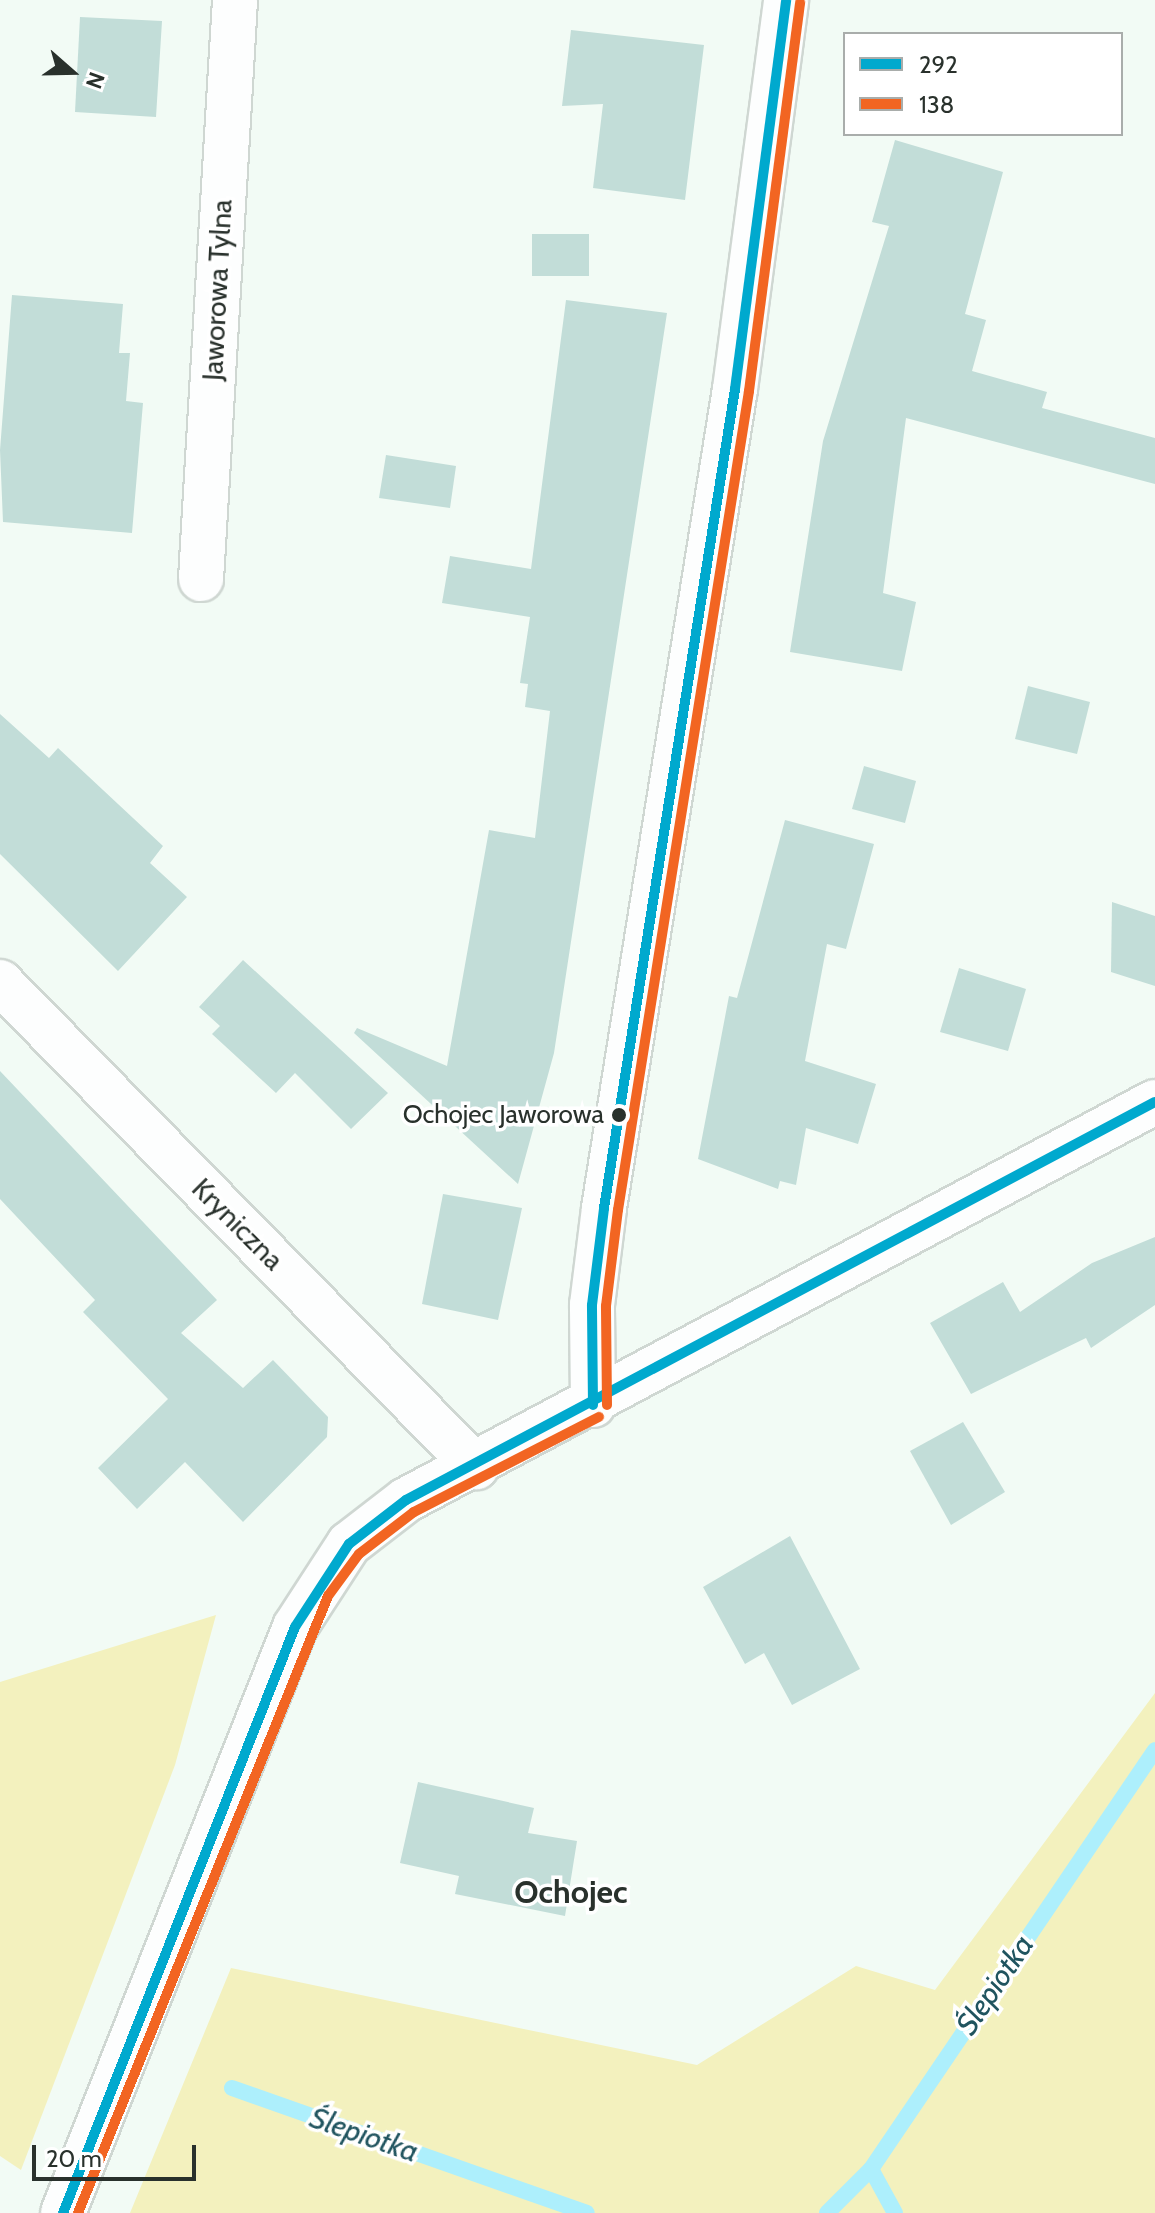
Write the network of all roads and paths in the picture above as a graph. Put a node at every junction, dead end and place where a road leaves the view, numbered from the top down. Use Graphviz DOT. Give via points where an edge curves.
graph roads {
  1 [pos="235,0"];
  2 [pos="786,0"];
  3 [pos="201,579"];
  4 [pos="0,982"];
  5 [pos="1155,1102"];
  6 [pos="593,1405"];
  7 [pos="476,1467"];
  8 [pos="63,2213"];
  1 -- 3 [label="street, Jaworowa Tylna"];
  2 -- 6 [label="street" via="731,419 604,1208 592,1305"];
  4 -- 7 [label="street, Kryniczna"];
  5 -- 6 [label="street"];
  6 -- 7 [label="street"];
  7 -- 8 [label="street" via="406,1500 360,1535 316,1589"];
}
